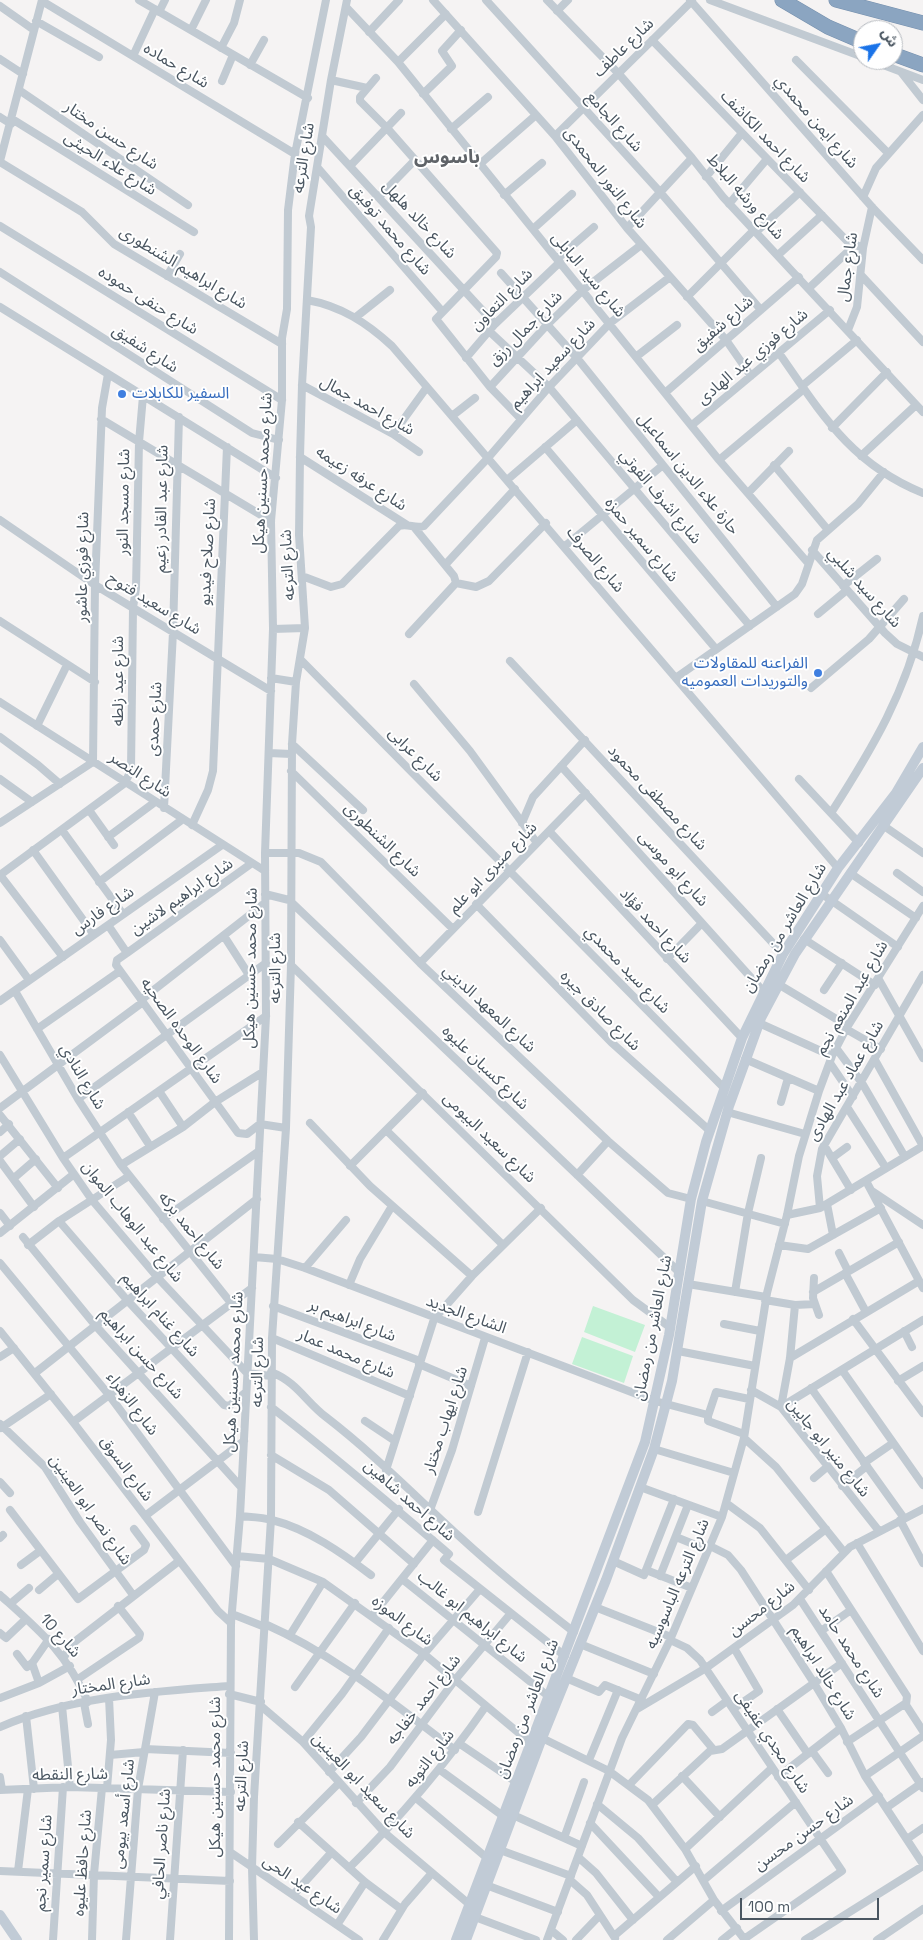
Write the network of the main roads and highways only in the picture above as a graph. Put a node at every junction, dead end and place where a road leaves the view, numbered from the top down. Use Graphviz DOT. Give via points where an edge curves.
graph roads {
  1 [pos="782,0"];
  2 [pos="836,0"];
  3 [pos="923,23"];
  4 [pos="853,38"];
  5 [pos="903,58"];
  6 [pos="923,65"];
  7 [pos="923,747"];
  8 [pos="923,768"];
  9 [pos="827,897"];
  10 [pos="697,1200"];
  11 [pos="595,1575"];
  12 [pos="606,1580"];
  13 [pos="508,1815"];
  14 [pos="0,1915"];
  15 [pos="17,1940"];
  16 [pos="456,1940"];
  17 [pos="466,1940"];
  1 -- 4 [label="highway" via="828,28"];
  2 -- 3 [label="highway"];
  5 -- 6 [label="highway"];
  7 -- 9 [label="main road, شارع العاشر من رمضان" via="896,793 838,868"];
  8 -- 9 [label="main road, شارع العاشر من رمضان" via="850,873"];
  9 -- 10 [label="main road, شارع العاشر من رمضان" via="759,1023"];
  9 -- 10 [label="main road, شارع العاشر من رمضان" via="783,954 742,1038 710,1131"];
  10 -- 11 [label="main road, شارع العاشر من رمضان" via="655,1401 638,1461"];
  10 -- 12 [label="main road, شارع العاشر من رمضان" via="688,1284 667,1404"];
  11 -- 12 [label="main road"];
  11 -- 13 [label="main road, شارع العاشر من رمضان" via="516,1782"];
  12 -- 13 [label="main road, شارع العاشر من رمضان"];
  13 -- 16 [label="main road, شارع العاشر من رمضان" via="487,1858"];
  13 -- 17 [label="main road, شارع العاشر من رمضان" via="500,1850"];
  14 -- 15 [label="main road"];
}
